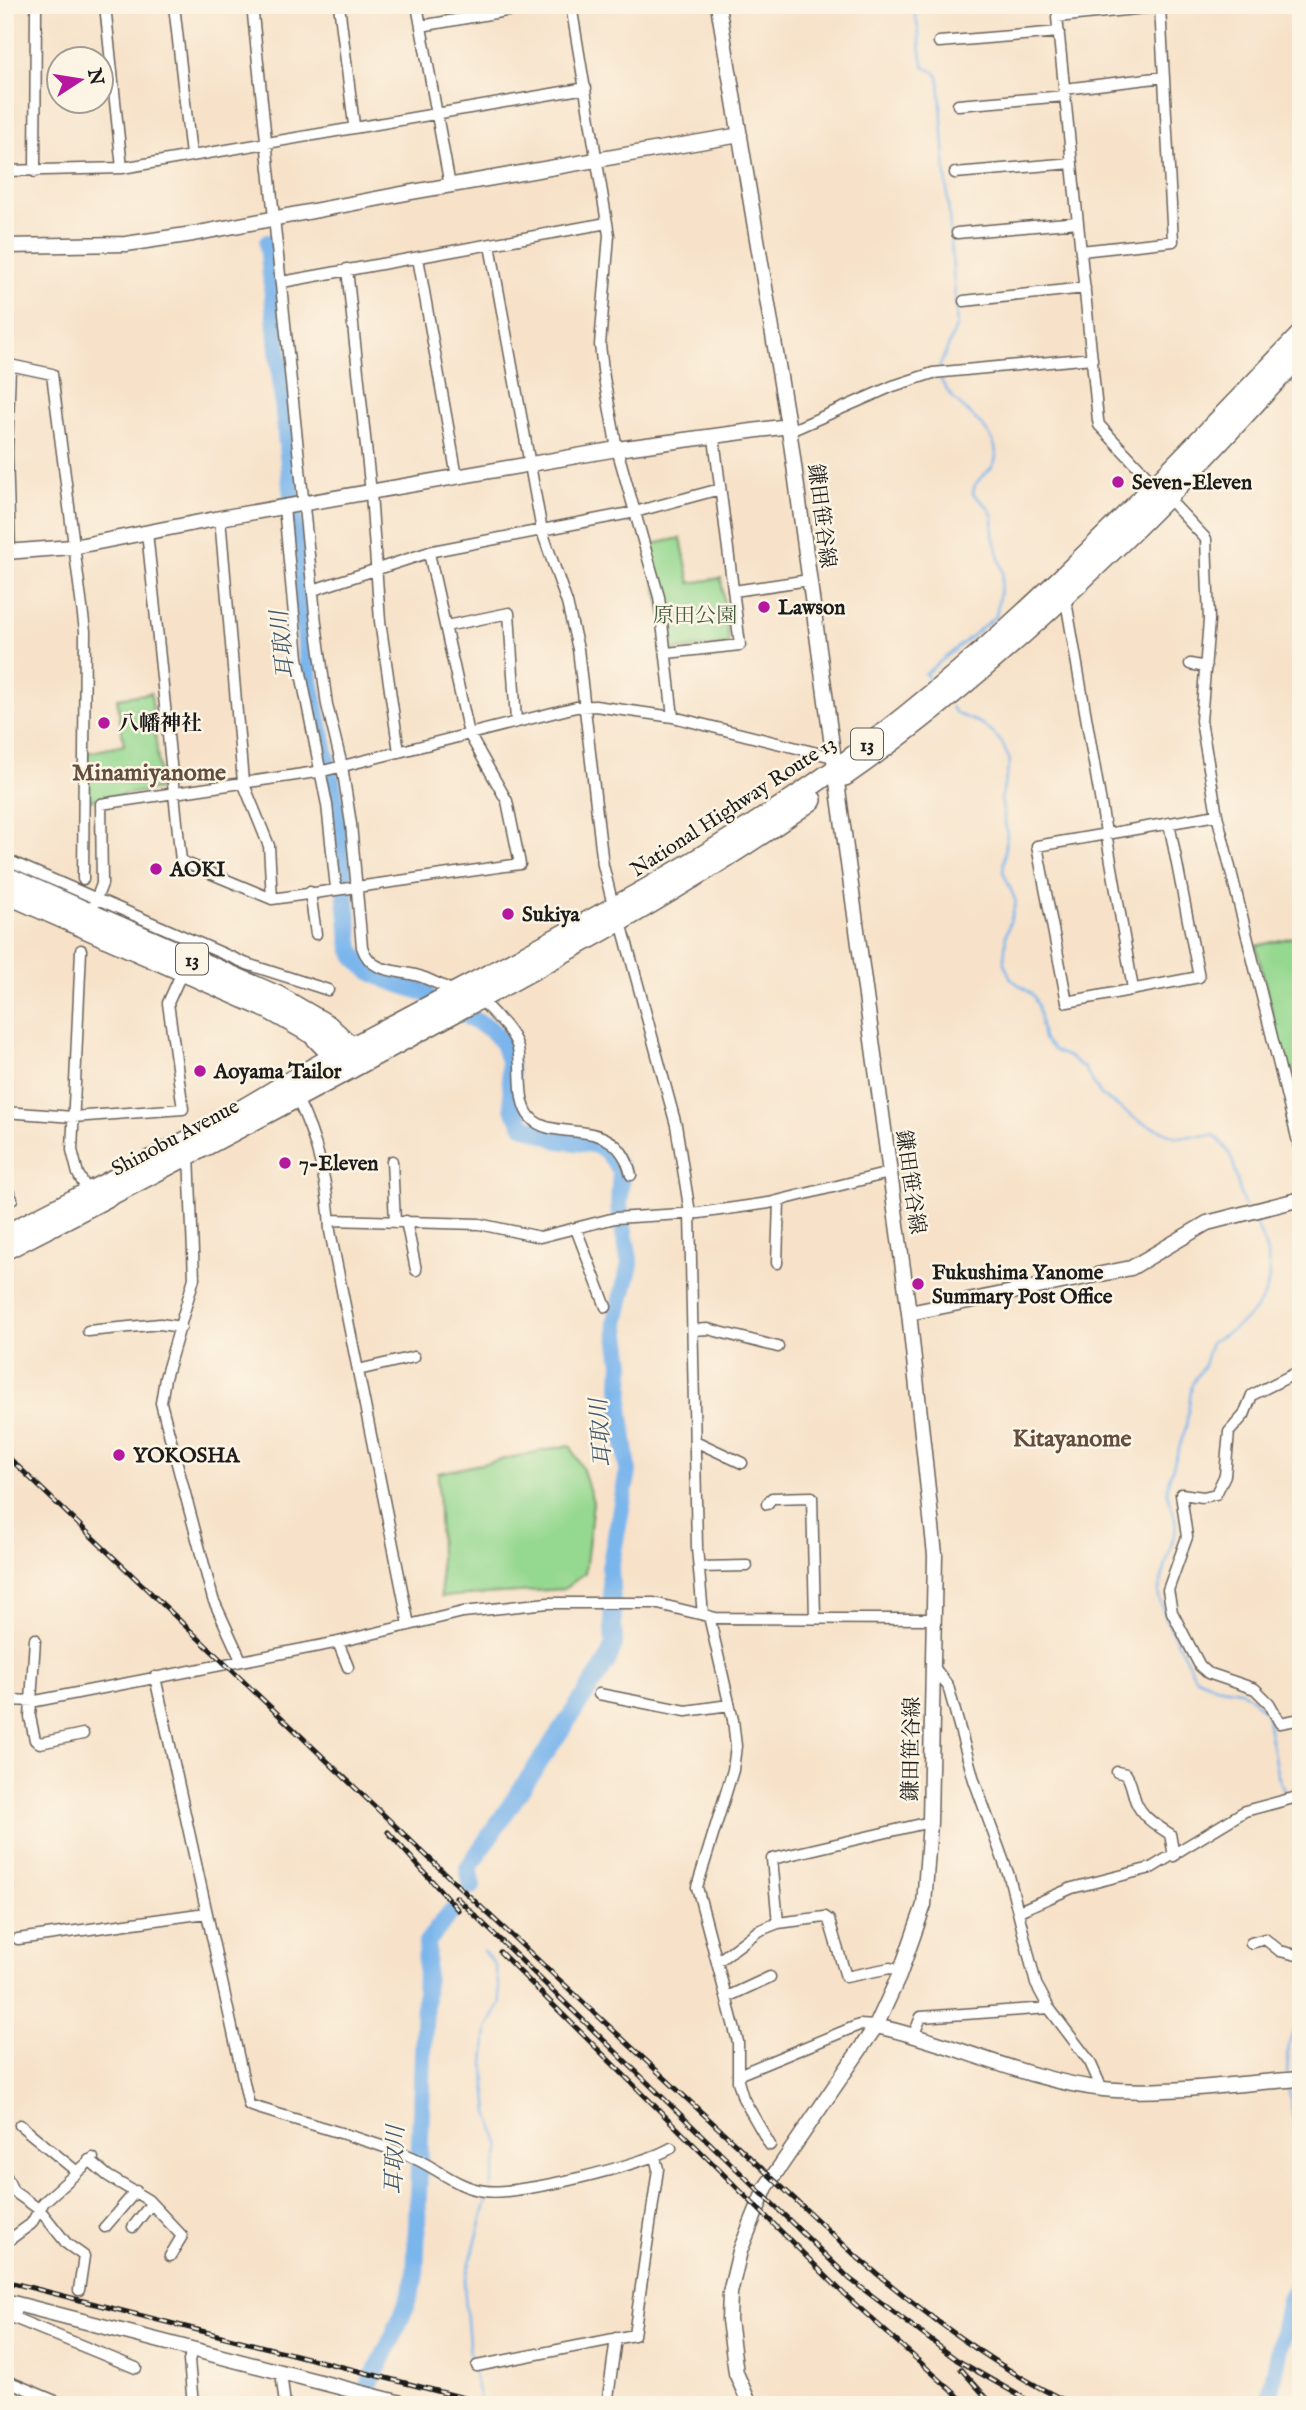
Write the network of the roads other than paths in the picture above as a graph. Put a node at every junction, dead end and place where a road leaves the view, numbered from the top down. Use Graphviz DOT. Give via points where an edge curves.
graph roads {
  1 [pos="36,5"];
  2 [pos="105,5"];
  3 [pos="174,5"];
  4 [pos="252,5"];
  5 [pos="339,5"];
  6 [pos="417,5"];
  7 [pos="541,5"];
  8 [pos="571,5"];
  9 [pos="718,5"];
  10 [pos="1174,5"];
  11 [pos="1160,7"];
  12 [pos="421,26"];
  13 [pos="1059,32"];
  14 [pos="939,42"];
  15 [pos="1164,77"];
  16 [pos="586,88"];
  17 [pos="1065,92"];
  18 [pos="958,105"];
  19 [pos="434,111"];
  20 [pos="354,125"];
  21 [pos="740,135"];
  22 [pos="266,142"];
  23 [pos="191,155"];
  24 [pos="598,159"];
  25 [pos="1072,163"];
  26 [pos="122,167"];
  27 [pos="5,171"];
  28 [pos="35,172"];
  29 [pos="955,173"];
  30 [pos="450,186"];
  31 [pos="276,219"];
  32 [pos="1078,222"];
  33 [pos="607,223"];
  34 [pos="957,233"];
  35 [pos="490,245"];
  36 [pos="5,246"];
  37 [pos="1081,251"];
  38 [pos="418,258"];
  39 [pos="347,270"];
  40 [pos="282,282"];
  41 [pos="1085,288"];
  42 [pos="964,300"];
  43 [pos="1301,334"];
  44 [pos="1301,355"];
  45 [pos="1092,358"];
  46 [pos="8,365"];
  47 [pos="789,429"];
  48 [pos="714,438"];
  49 [pos="617,449"];
  50 [pos="529,464"];
  51 [pos="457,477"];
  52 [pos="720,489"];
  53 [pos="1162,491"];
  54 [pos="371,493"];
  55 [pos="294,506"];
  56 [pos="635,512"];
  57 [pos="220,518"];
  58 [pos="542,530"];
  59 [pos="146,532"];
  60 [pos="73,547"];
  61 [pos="7,552"];
  62 [pos="429,552"];
  63 [pos="378,569"];
  64 [pos="809,580"];
  65 [pos="313,590"];
  66 [pos="734,591"];
  67 [pos="1065,596"];
  68 [pos="446,626"];
  69 [pos="667,653"];
  70 [pos="1190,664"];
  71 [pos="1206,667"];
  72 [pos="586,706"];
  73 [pos="673,717"];
  74 [pos="516,721"];
  75 [pos="469,734"];
  76 [pos="399,752"];
  77 [pos="340,766"];
  78 [pos="835,769"];
  79 [pos="321,771"];
  80 [pos="243,782"];
  81 [pos="172,793"];
  82 [pos="1217,814"];
  83 [pos="1169,823"];
  84 [pos="1105,835"];
  85 [pos="5,859"];
  86 [pos="5,876"];
  87 [pos="83,879"];
  88 [pos="346,886"];
  89 [pos="310,892"];
  90 [pos="5,893"];
  91 [pos="98,897"];
  92 [pos="272,899"];
  93 [pos="90,915"];
  94 [pos="618,916"];
  95 [pos="316,934"];
  96 [pos="81,950"];
  97 [pos="182,972"];
  98 [pos="243,972"];
  99 [pos="1133,989"];
  100 [pos="328,990"];
  101 [pos="456,992"];
  102 [pos="480,999"];
  103 [pos="359,1054"];
  104 [pos="341,1063"];
  105 [pos="297,1099"];
  106 [pos="183,1109"];
  107 [pos="5,1112"];
  108 [pos="73,1117"];
  109 [pos="184,1123"];
  110 [pos="189,1154"];
  111 [pos="1301,1154"];
  112 [pos="392,1161"];
  113 [pos="889,1173"];
  114 [pos="631,1175"];
  115 [pos="5,1185"];
  116 [pos="91,1198"];
  117 [pos="1301,1199"];
  118 [pos="779,1201"];
  119 [pos="5,1203"];
  120 [pos="690,1213"];
  121 [pos="330,1220"];
  122 [pos="400,1221"];
  123 [pos="576,1229"];
  124 [pos="5,1235"];
  125 [pos="5,1250"];
  126 [pos="777,1263"];
  127 [pos="416,1270"];
  128 [pos="606,1307"];
  129 [pos="909,1313"];
  130 [pos="181,1327"];
  131 [pos="693,1330"];
  132 [pos="88,1331"];
  133 [pos="778,1348"];
  134 [pos="414,1357"];
  135 [pos="358,1370"];
  136 [pos="1301,1378"];
  137 [pos="695,1441"];
  138 [pos="742,1463"];
  139 [pos="767,1504"];
  140 [pos="747,1566"];
  141 [pos="699,1567"];
  142 [pos="706,1616"];
  143 [pos="815,1617"];
  144 [pos="934,1619"];
  145 [pos="409,1625"];
  146 [pos="35,1639"];
  147 [pos="336,1642"];
  148 [pos="241,1660"];
  149 [pos="933,1666"];
  150 [pos="348,1667"];
  151 [pos="155,1677"];
  152 [pos="599,1694"];
  153 [pos="5,1700"];
  154 [pos="32,1701"];
  155 [pos="729,1706"];
  156 [pos="1301,1719"];
  157 [pos="83,1734"];
  158 [pos="1117,1772"];
  159 [pos="1298,1796"];
  160 [pos="930,1822"];
  161 [pos="1174,1856"];
  162 [pos="1019,1911"];
  163 [pos="206,1913"];
  164 [pos="778,1923"];
  165 [pos="18,1939"];
  166 [pos="1251,1943"];
  167 [pos="1301,1956"];
  168 [pos="717,1962"];
  169 [pos="901,1971"];
  170 [pos="771,1977"];
  171 [pos="727,1997"];
  172 [pos="1049,2008"];
  173 [pos="876,2026"];
  174 [pos="914,2034"];
  175 [pos="738,2076"];
  176 [pos="1299,2079"];
  177 [pos="1101,2089"];
  178 [pos="20,2125"];
  179 [pos="770,2145"];
  180 [pos="671,2148"];
  181 [pos="655,2157"];
  182 [pos="75,2171"];
  183 [pos="5,2174"];
  184 [pos="136,2191"];
  185 [pos="151,2204"];
  186 [pos="40,2210"];
  187 [pos="105,2227"];
  188 [pos="134,2227"];
  189 [pos="5,2243"];
  190 [pos="170,2256"];
  191 [pos="79,2290"];
  192 [pos="11,2302"];
  193 [pos="617,2338"];
  194 [pos="192,2349"];
  195 [pos="477,2367"];
  196 [pos="136,2368"];
  197 [pos="281,2372"];
  198 [pos="5,2380"];
  199 [pos="65,2405"];
  200 [pos="193,2405"];
  201 [pos="285,2405"];
  202 [pos="409,2405"];
  203 [pos="607,2405"];
  204 [pos="750,2405"];
  1 -- 28 [label="street"];
  2 -- 26 [label="street"];
  3 -- 23 [label="street"];
  4 -- 22 [label="street"];
  5 -- 20 [label="street"];
  6 -- 12 [label="street"];
  7 -- 12 [label="street"];
  8 -- 16 [label="street"];
  9 -- 21 [label="street, 鎌田笹谷線"];
  10 -- 11 [label="street"];
  11 -- 13 [label="street" via="1057,18"];
  11 -- 15 [label="street"];
  12 -- 19 [label="street"];
  13 -- 14 [label="street"];
  13 -- 17 [label="street"];
  15 -- 17 [label="street"];
  15 -- 37 [label="street" via="1173,241"];
  16 -- 19 [label="street"];
  16 -- 24 [label="street"];
  17 -- 18 [label="street"];
  17 -- 25 [label="street"];
  19 -- 20 [label="street"];
  19 -- 30 [label="street"];
  20 -- 22 [label="street"];
  21 -- 24 [label="street"];
  21 -- 47 [label="street, 鎌田笹谷線"];
  22 -- 23 [label="street"];
  22 -- 31 [label="street"];
  23 -- 26 [label="street"];
  24 -- 30 [label="street"];
  24 -- 33 [label="street"];
  25 -- 29 [label="street"];
  25 -- 32 [label="street"];
  26 -- 28 [label="street"];
  27 -- 28 [label="street"];
  30 -- 31 [label="street"];
  31 -- 36 [label="street" via="126,244"];
  31 -- 40 [label="street"];
  32 -- 34 [label="street"];
  32 -- 37 [label="street"];
  33 -- 35 [label="street"];
  33 -- 49 [label="street" via="600,345"];
  35 -- 38 [label="street"];
  35 -- 50 [label="street"];
  37 -- 41 [label="street"];
  38 -- 39 [label="street"];
  38 -- 51 [label="street"];
  39 -- 40 [label="street"];
  39 -- 54 [label="street"];
  40 -- 55 [label="street"];
  41 -- 42 [label="street"];
  41 -- 45 [label="street"];
  43 -- 53 [label="highway, National Highway Route 13 / 13"];
  44 -- 53 [label="highway, National Highway Route 13 / 13"];
  45 -- 47 [label="street" via="933,373"];
  45 -- 53 [label="street" via="1099,425"];
  46 -- 60 [label="street" via="52,374"];
  46 -- 61 [label="street"];
  47 -- 48 [label="street"];
  47 -- 64 [label="street, 鎌田笹谷線"];
  48 -- 49 [label="street"];
  48 -- 52 [label="street"];
  49 -- 50 [label="street"];
  49 -- 56 [label="street"];
  50 -- 51 [label="street"];
  50 -- 58 [label="street"];
  51 -- 54 [label="street"];
  52 -- 56 [label="street"];
  52 -- 66 [label="street"];
  53 -- 67 [label="highway, National Highway Route 13 / 13"];
  53 -- 71 [label="street" via="1206,539"];
  53 -- 78 [label="highway, National Highway Route 13 / 13" via="949,678"];
  54 -- 55 [label="street"];
  54 -- 63 [label="street"];
  55 -- 57 [label="street"];
  55 -- 65 [label="street"];
  55 -- 79 [label="street" via="298,658"];
  56 -- 58 [label="street"];
  56 -- 69 [label="street" via="659,597"];
  57 -- 59 [label="street"];
  57 -- 80 [label="street"];
  58 -- 62 [label="street"];
  58 -- 72 [label="street" via="571,617"];
  59 -- 60 [label="street"];
  59 -- 81 [label="street"];
  60 -- 61 [label="street"];
  60 -- 87 [label="street" via="85,631"];
  62 -- 63 [label="street"];
  62 -- 68 [label="street"];
  63 -- 65 [label="street"];
  63 -- 76 [label="street" via="380,621"];
  64 -- 66 [label="street"];
  64 -- 78 [label="street, 鎌田笹谷線"];
  65 -- 77 [label="street" via="327,705"];
  66 -- 69 [label="street" via="740,645"];
  67 -- 78 [label="highway, National Highway Route 13 / 13" via="965,684"];
  67 -- 84 [label="street"];
  68 -- 74 [label="street" via="509,613"];
  68 -- 75 [label="street"];
  69 -- 73 [label="street"];
  70 -- 71 [label="street"];
  71 -- 82 [label="street" via="1201,721"];
  72 -- 73 [label="street"];
  72 -- 74 [label="street"];
  72 -- 94 [label="street" via="603,865"];
  73 -- 78 [label="street"];
  74 -- 75 [label="street"];
  75 -- 76 [label="street"];
  75 -- 88 [label="street" via="507,801 520,864"];
  76 -- 77 [label="street"];
  77 -- 79 [label="street"];
  77 -- 88 [label="street"];
  78 -- 94 [label="highway, National Highway Route 13 / 13"];
  78 -- 113 [label="street, 鎌田笹谷線"];
  79 -- 80 [label="street"];
  79 -- 88 [label="street"];
  80 -- 81 [label="street"];
  80 -- 92 [label="street" via="269,846"];
  81 -- 91 [label="street" via="101,804 102,884"];
  81 -- 92 [label="street" via="181,861"];
  82 -- 83 [label="street"];
  82 -- 111 [label="street"];
  83 -- 84 [label="street"];
  83 -- 99 [label="street" via="1199,977"];
  84 -- 99 [label="street"];
  84 -- 99 [label="street" via="1037,846 1067,1002"];
  85 -- 91 [label="street"];
  86 -- 93 [label="highway, 13"];
  88 -- 89 [label="street"];
  88 -- 101 [label="street" via="370,962"];
  89 -- 92 [label="street"];
  89 -- 95 [label="street"];
  90 -- 97 [label="highway, 13"];
  91 -- 93 [label="street"];
  91 -- 98 [label="street"];
  93 -- 98 [label="highway, 13"];
  94 -- 101 [label="highway, National Highway Route 13 / 13"];
  94 -- 102 [label="highway, National Highway Route 13 / 13"];
  94 -- 120 [label="street" via="676,1125"];
  96 -- 108 [label="street"];
  97 -- 104 [label="highway, 13" via="279,1015 312,1034"];
  97 -- 106 [label="street" via="168,1003"];
  98 -- 100 [label="street"];
  98 -- 103 [label="highway, 13" via="328,1025"];
  101 -- 103 [label="highway, National Highway Route 13 / 13"];
  102 -- 103 [label="highway, National Highway Route 13 / 13"];
  102 -- 114 [label="street" via="516,1043 524,1103 531,1118 611,1142 625,1158"];
  103 -- 104 [label="highway, Shinobu Avenue / 13"];
  104 -- 105 [label="highway, Shinobu Avenue / 13"];
  104 -- 116 [label="highway, Shinobu Avenue / 13" via="190,1139"];
  105 -- 110 [label="highway, Shinobu Avenue / 13"];
  105 -- 121 [label="street" via="310,1125"];
  106 -- 108 [label="street"];
  106 -- 109 [label="street"];
  107 -- 108 [label="street"];
  108 -- 116 [label="street" via="73,1158"];
  110 -- 116 [label="highway, Shinobu Avenue / 13"];
  110 -- 130 [label="street" via="194,1278"];
  112 -- 122 [label="street"];
  113 -- 118 [label="street"];
  113 -- 129 [label="street, 鎌田笹谷線"];
  115 -- 119 [label="street" via="12,1199"];
  116 -- 124 [label="highway, Shinobu Avenue / 13"];
  116 -- 125 [label="highway, Shinobu Avenue / 13"];
  117 -- 129 [label="street" via="1200,1226 1131,1268"];
  118 -- 120 [label="street"];
  118 -- 126 [label="street"];
  120 -- 123 [label="street" via="615,1217"];
  120 -- 131 [label="street"];
  121 -- 122 [label="street"];
  121 -- 135 [label="street"];
  122 -- 123 [label="street" via="479,1224 540,1237"];
  122 -- 127 [label="street"];
  123 -- 128 [label="street"];
  129 -- 144 [label="street, 鎌田笹谷線" via="932,1506"];
  130 -- 132 [label="street" via="160,1324"];
  130 -- 148 [label="street" via="165,1378 163,1414 213,1599"];
  131 -- 133 [label="street" via="708,1329"];
  131 -- 137 [label="street"];
  134 -- 135 [label="street"];
  135 -- 145 [label="street"];
  136 -- 156 [label="street" via="1294,1374 1252,1395 1244,1415 1229,1432 1225,1475 1216,1494 1181,1494 1188,1537 1168,1590 1172,1612 1200,1666 1255,1689 1280,1723"];
  137 -- 138 [label="street"];
  137 -- 141 [label="street"];
  139 -- 143 [label="street" via="772,1498 812,1497"];
  140 -- 141 [label="street"];
  141 -- 142 [label="street"];
  142 -- 143 [label="street"];
  142 -- 145 [label="street" via="654,1602 548,1602 463,1612"];
  142 -- 155 [label="street"];
  143 -- 144 [label="street"];
  144 -- 149 [label="street, 鎌田笹谷線"];
  145 -- 147 [label="street"];
  146 -- 154 [label="street"];
  147 -- 148 [label="street"];
  147 -- 150 [label="street"];
  148 -- 151 [label="street"];
  149 -- 160 [label="street, 鎌田笹谷線"];
  149 -- 162 [label="street" via="948,1686"];
  151 -- 154 [label="street"];
  151 -- 163 [label="street"];
  152 -- 155 [label="street" via="686,1711"];
  153 -- 154 [label="street"];
  154 -- 157 [label="street" via="35,1740 40,1743"];
  155 -- 168 [label="street" via="736,1746 733,1770 697,1887"];
  158 -- 161 [label="street" via="1126,1774 1143,1814 1170,1834"];
  159 -- 161 [label="street" via="1245,1811"];
  160 -- 164 [label="street" via="772,1859"];
  160 -- 169 [label="street, 鎌田笹谷線" via="924,1905"];
  161 -- 162 [label="street" via="1145,1870 1072,1888"];
  162 -- 172 [label="street" via="1035,1984"];
  163 -- 165 [label="street"];
  163 -- 181 [label="street" via="249,2105 409,2155 467,2187 495,2192"];
  164 -- 168 [label="street" via="758,1931"];
  164 -- 169 [label="street" via="829,1920 846,1977 890,1968"];
  166 -- 167 [label="street" via="1265,1939 1280,1951"];
  168 -- 171 [label="street"];
  169 -- 173 [label="street, 鎌田笹谷線"];
  170 -- 171 [label="street"];
  171 -- 175 [label="street" via="738,2042"];
  172 -- 174 [label="street" via="921,2017"];
  172 -- 177 [label="street" via="1090,2062"];
  173 -- 174 [label="street"];
  173 -- 175 [label="street" via="859,2025"];
  173 -- 204 [label="street, 鎌田笹谷線" via="766,2187 740,2251 729,2320 736,2373"];
  174 -- 177 [label="street" via="980,2058"];
  175 -- 179 [label="street" via="750,2115"];
  176 -- 177 [label="street"];
  178 -- 182 [label="street"];
  180 -- 181 [label="street"];
  181 -- 193 [label="street" via="658,2169 634,2335"];
  182 -- 184 [label="street" via="92,2158 108,2176"];
  182 -- 186 [label="street"];
  183 -- 186 [label="street" via="13,2191"];
  184 -- 185 [label="street"];
  184 -- 187 [label="street"];
  185 -- 188 [label="street"];
  185 -- 190 [label="street" via="182,2236"];
  186 -- 189 [label="street" via="31,2224"];
  186 -- 191 [label="street" via="67,2245 85,2256"];
  192 -- 194 [label="street"];
  192 -- 196 [label="street" via="14,2318"];
  193 -- 195 [label="street"];
  193 -- 203 [label="street"];
  194 -- 197 [label="street"];
  194 -- 200 [label="street"];
  197 -- 201 [label="street"];
  197 -- 202 [label="street"];
  198 -- 199 [label="street"];
}
